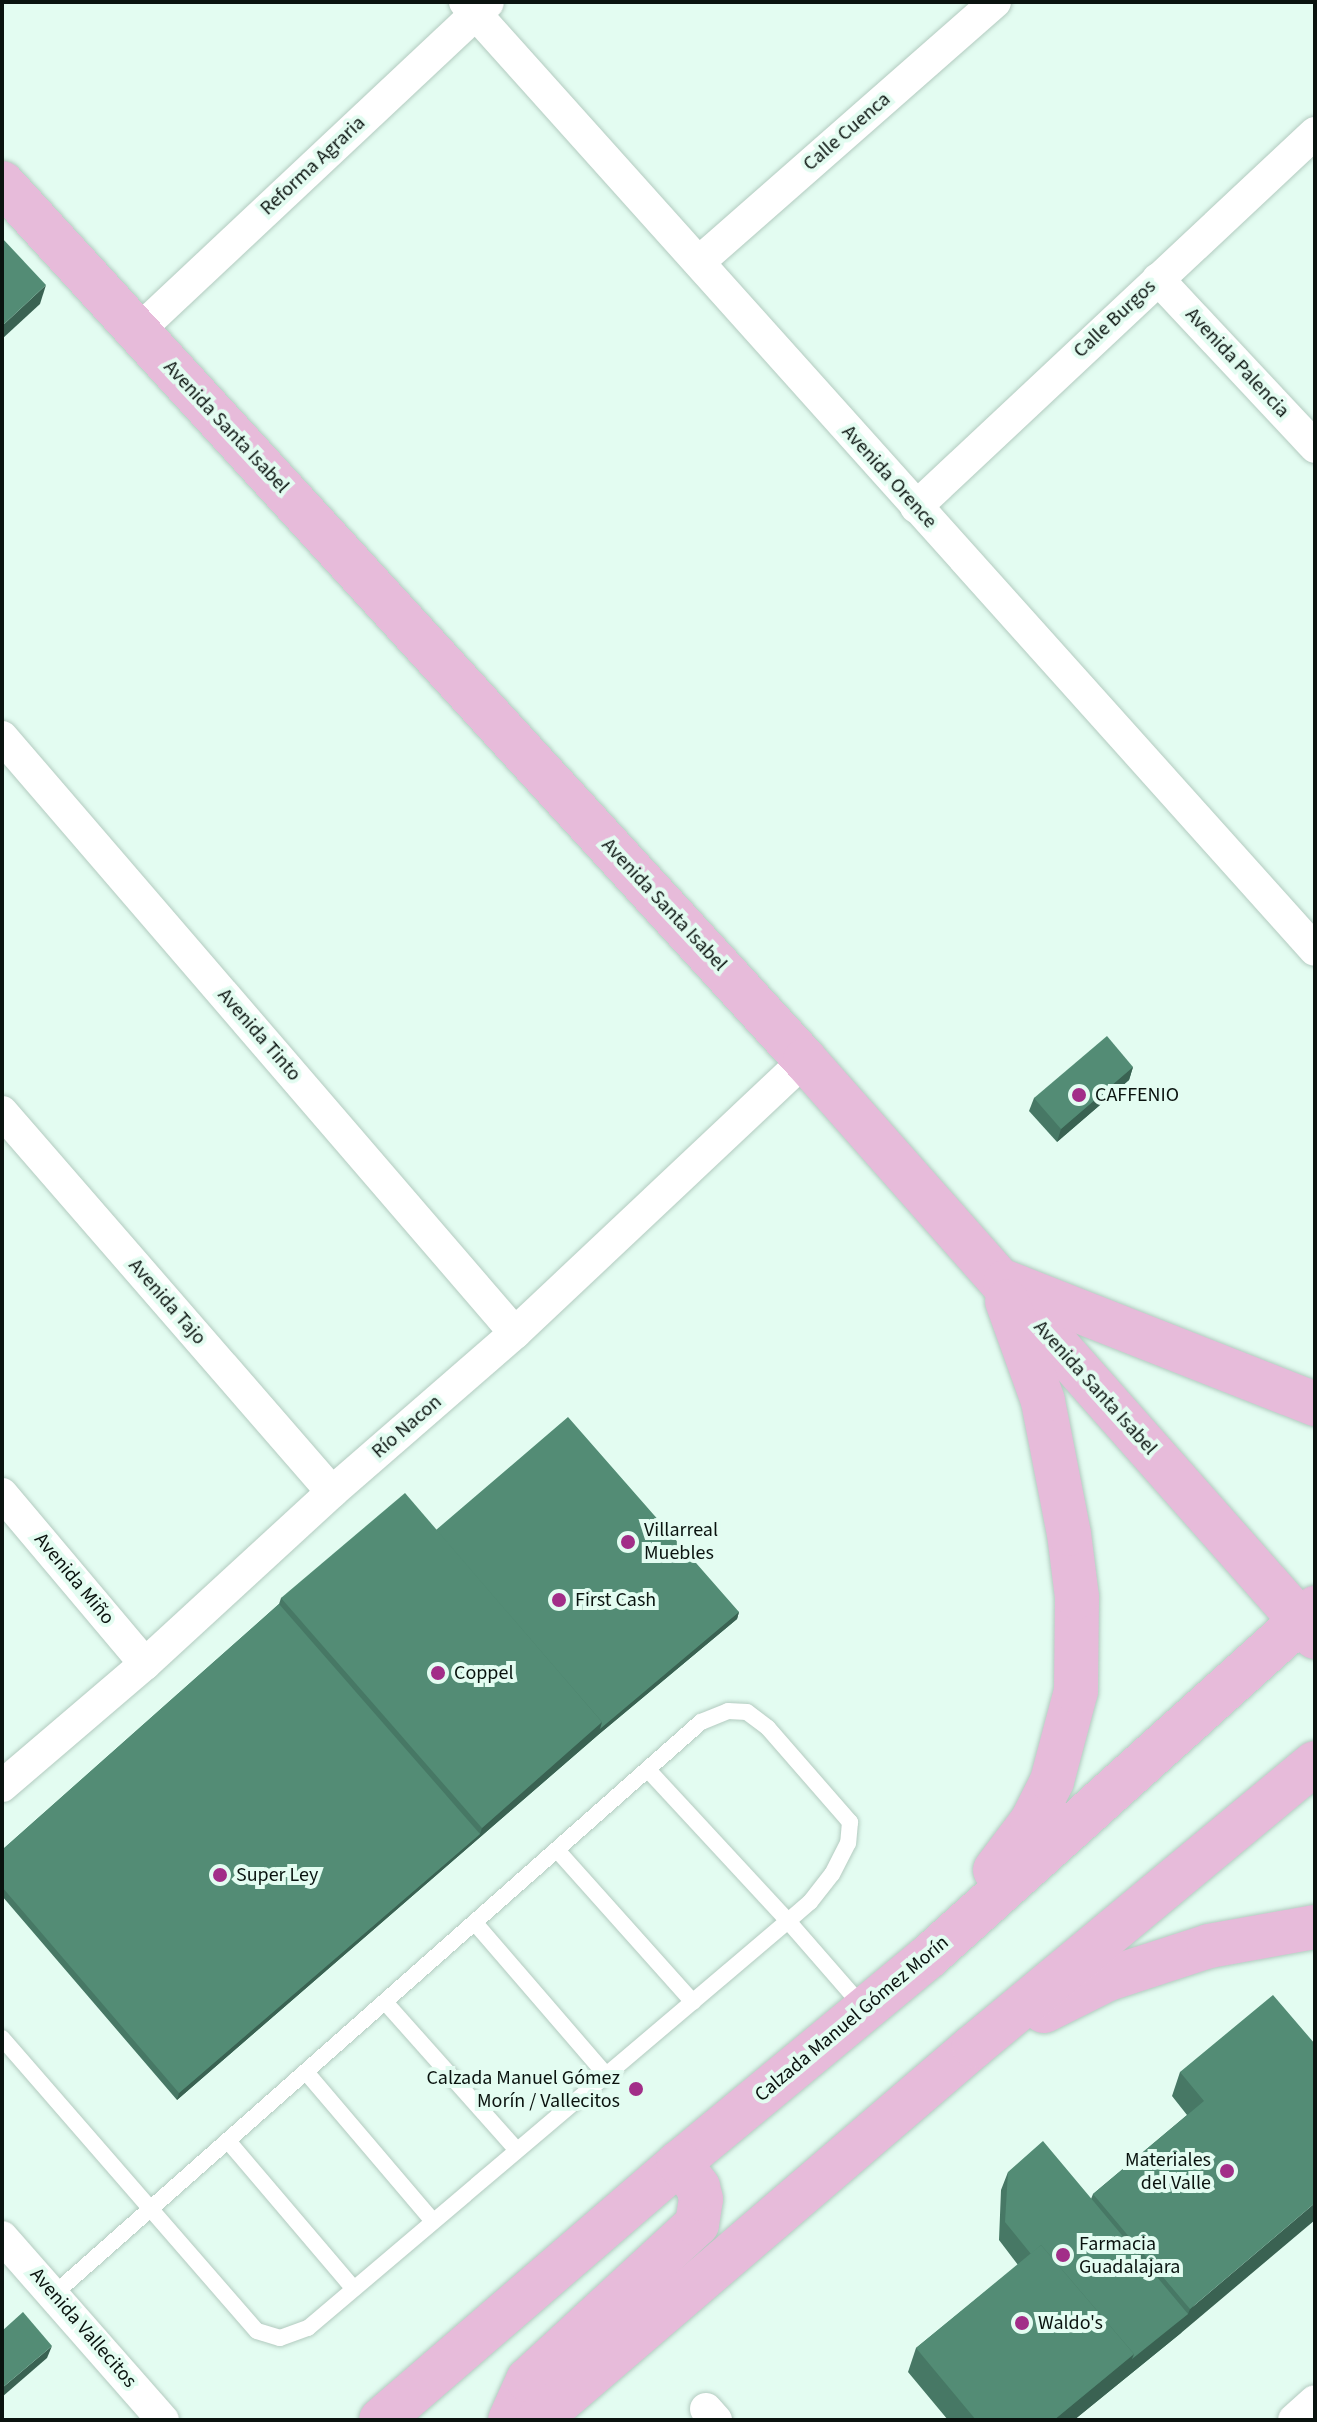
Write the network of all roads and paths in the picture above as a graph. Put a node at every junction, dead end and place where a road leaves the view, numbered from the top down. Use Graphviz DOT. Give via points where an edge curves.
graph roads {
  1 [pos="995,2"];
  2 [pos="476,6"];
  3 [pos="1315,133"];
  4 [pos="2,183"];
  5 [pos="699,262"];
  6 [pos="1158,279"];
  7 [pos="138,331"];
  8 [pos="1315,447"];
  9 [pos="916,507"];
  10 [pos="2,737"];
  11 [pos="1315,950"];
  12 [pos="805,1060"];
  13 [pos="2,1112"];
  14 [pos="999,1280"];
  15 [pos="515,1333"];
  16 [pos="1315,1404"];
  17 [pos="332,1492"];
  18 [pos="2,1494"];
  19 [pos="1310,1622"];
  20 [pos="145,1664"];
  21 [pos="1315,1763"];
  22 [pos="648,1770"];
  23 [pos="2,1786"];
  24 [pos="557,1850"];
  25 [pos="788,1921"];
  26 [pos="475,1923"];
  27 [pos="1315,1927"];
  28 [pos="927,1958"];
  29 [pos="385,2002"];
  30 [pos="693,2002"];
  31 [pos="865,2009"];
  32 [pos="2,2038"];
  33 [pos="974,2046"];
  34 [pos="306,2072"];
  35 [pos="606,2075"];
  36 [pos="228,2141"];
  37 [pos="517,2150"];
  38 [pos="679,2163"];
  39 [pos="152,2208"];
  40 [pos="433,2221"];
  41 [pos="2,2237"];
  42 [pos="354,2289"];
  43 [pos="53,2295"];
  44 [pos="1315,2401"];
  45 [pos="163,2420"];
  46 [pos="381,2420"];
  47 [pos="510,2420"];
  48 [pos="538,2420"];
  49 [pos="1294,2420"];
  1 -- 5 [label="street, Calle Cuenca"];
  2 -- 5 [label="street, Avenida Orence"];
  2 -- 7 [label="street, Reforma Agraria"];
  3 -- 6 [label="street, Calle Burgos"];
  4 -- 7 [label="main road, Avenida Santa Isabel"];
  5 -- 9 [label="street, Avenida Orence"];
  6 -- 8 [label="street, Avenida Palencia"];
  6 -- 9 [label="street, Calle Burgos"];
  7 -- 12 [label="main road, Avenida Santa Isabel"];
  9 -- 11 [label="street, Avenida Orence"];
  10 -- 15 [label="street, Avenida Tinto"];
  12 -- 14 [label="main road, Avenida Santa Isabel"];
  12 -- 15 [label="street, Río Nacon"];
  13 -- 17 [label="street, Avenida Tajo"];
  14 -- 16 [label="main road"];
  14 -- 19 [label="main road, Avenida Santa Isabel"];
  14 -- 28 [label="main road" via="1043,1401 1057,1466 1077,1597 1076,1691 1052,1781 1032,1821"];
  15 -- 17 [label="street, Río Nacon"];
  17 -- 20 [label="street, Río Nacon"];
  18 -- 20 [label="street, Avenida Miño"];
  19 -- 28 [label="main road, Calzada Manuel Gómez Morín"];
  20 -- 23 [label="street, Río Nacon"];
  21 -- 33 [label="main road"];
  22 -- 24 [label="lane"];
  22 -- 25 [label="lane"];
  22 -- 25 [label="lane" via="701,1722 728,1711 747,1712 768,1728 850,1822 848,1843 832,1874"];
  24 -- 26 [label="lane"];
  24 -- 30 [label="lane"];
  25 -- 30 [label="lane"];
  25 -- 31 [label="lane"];
  26 -- 29 [label="lane"];
  26 -- 35 [label="lane"];
  27 -- 33 [label="main road" via="1209,1946 1108,1979"];
  28 -- 31 [label="main road, Calzada Manuel Gómez Morín"];
  29 -- 34 [label="lane"];
  29 -- 37 [label="lane"];
  30 -- 35 [label="lane"];
  31 -- 38 [label="main road, Calzada Manuel Gómez Morín"];
  32 -- 39 [label="lane"];
  33 -- 48 [label="main road"];
  34 -- 36 [label="lane"];
  34 -- 40 [label="lane"];
  35 -- 37 [label="lane"];
  36 -- 39 [label="lane"];
  36 -- 42 [label="lane"];
  37 -- 40 [label="lane"];
  38 -- 46 [label="main road, Calzada Manuel Gómez Morín"];
  38 -- 47 [label="main road" via="698,2187 697,2224 528,2380"];
  39 -- 42 [label="lane" via="257,2331 280,2338 308,2328"];
  39 -- 43 [label="lane"];
  40 -- 42 [label="lane"];
  41 -- 43 [label="street, Avenida Vallecitos"];
  43 -- 45 [label="street, Avenida Vallecitos"];
  44 -- 49 [label="street"];
}
